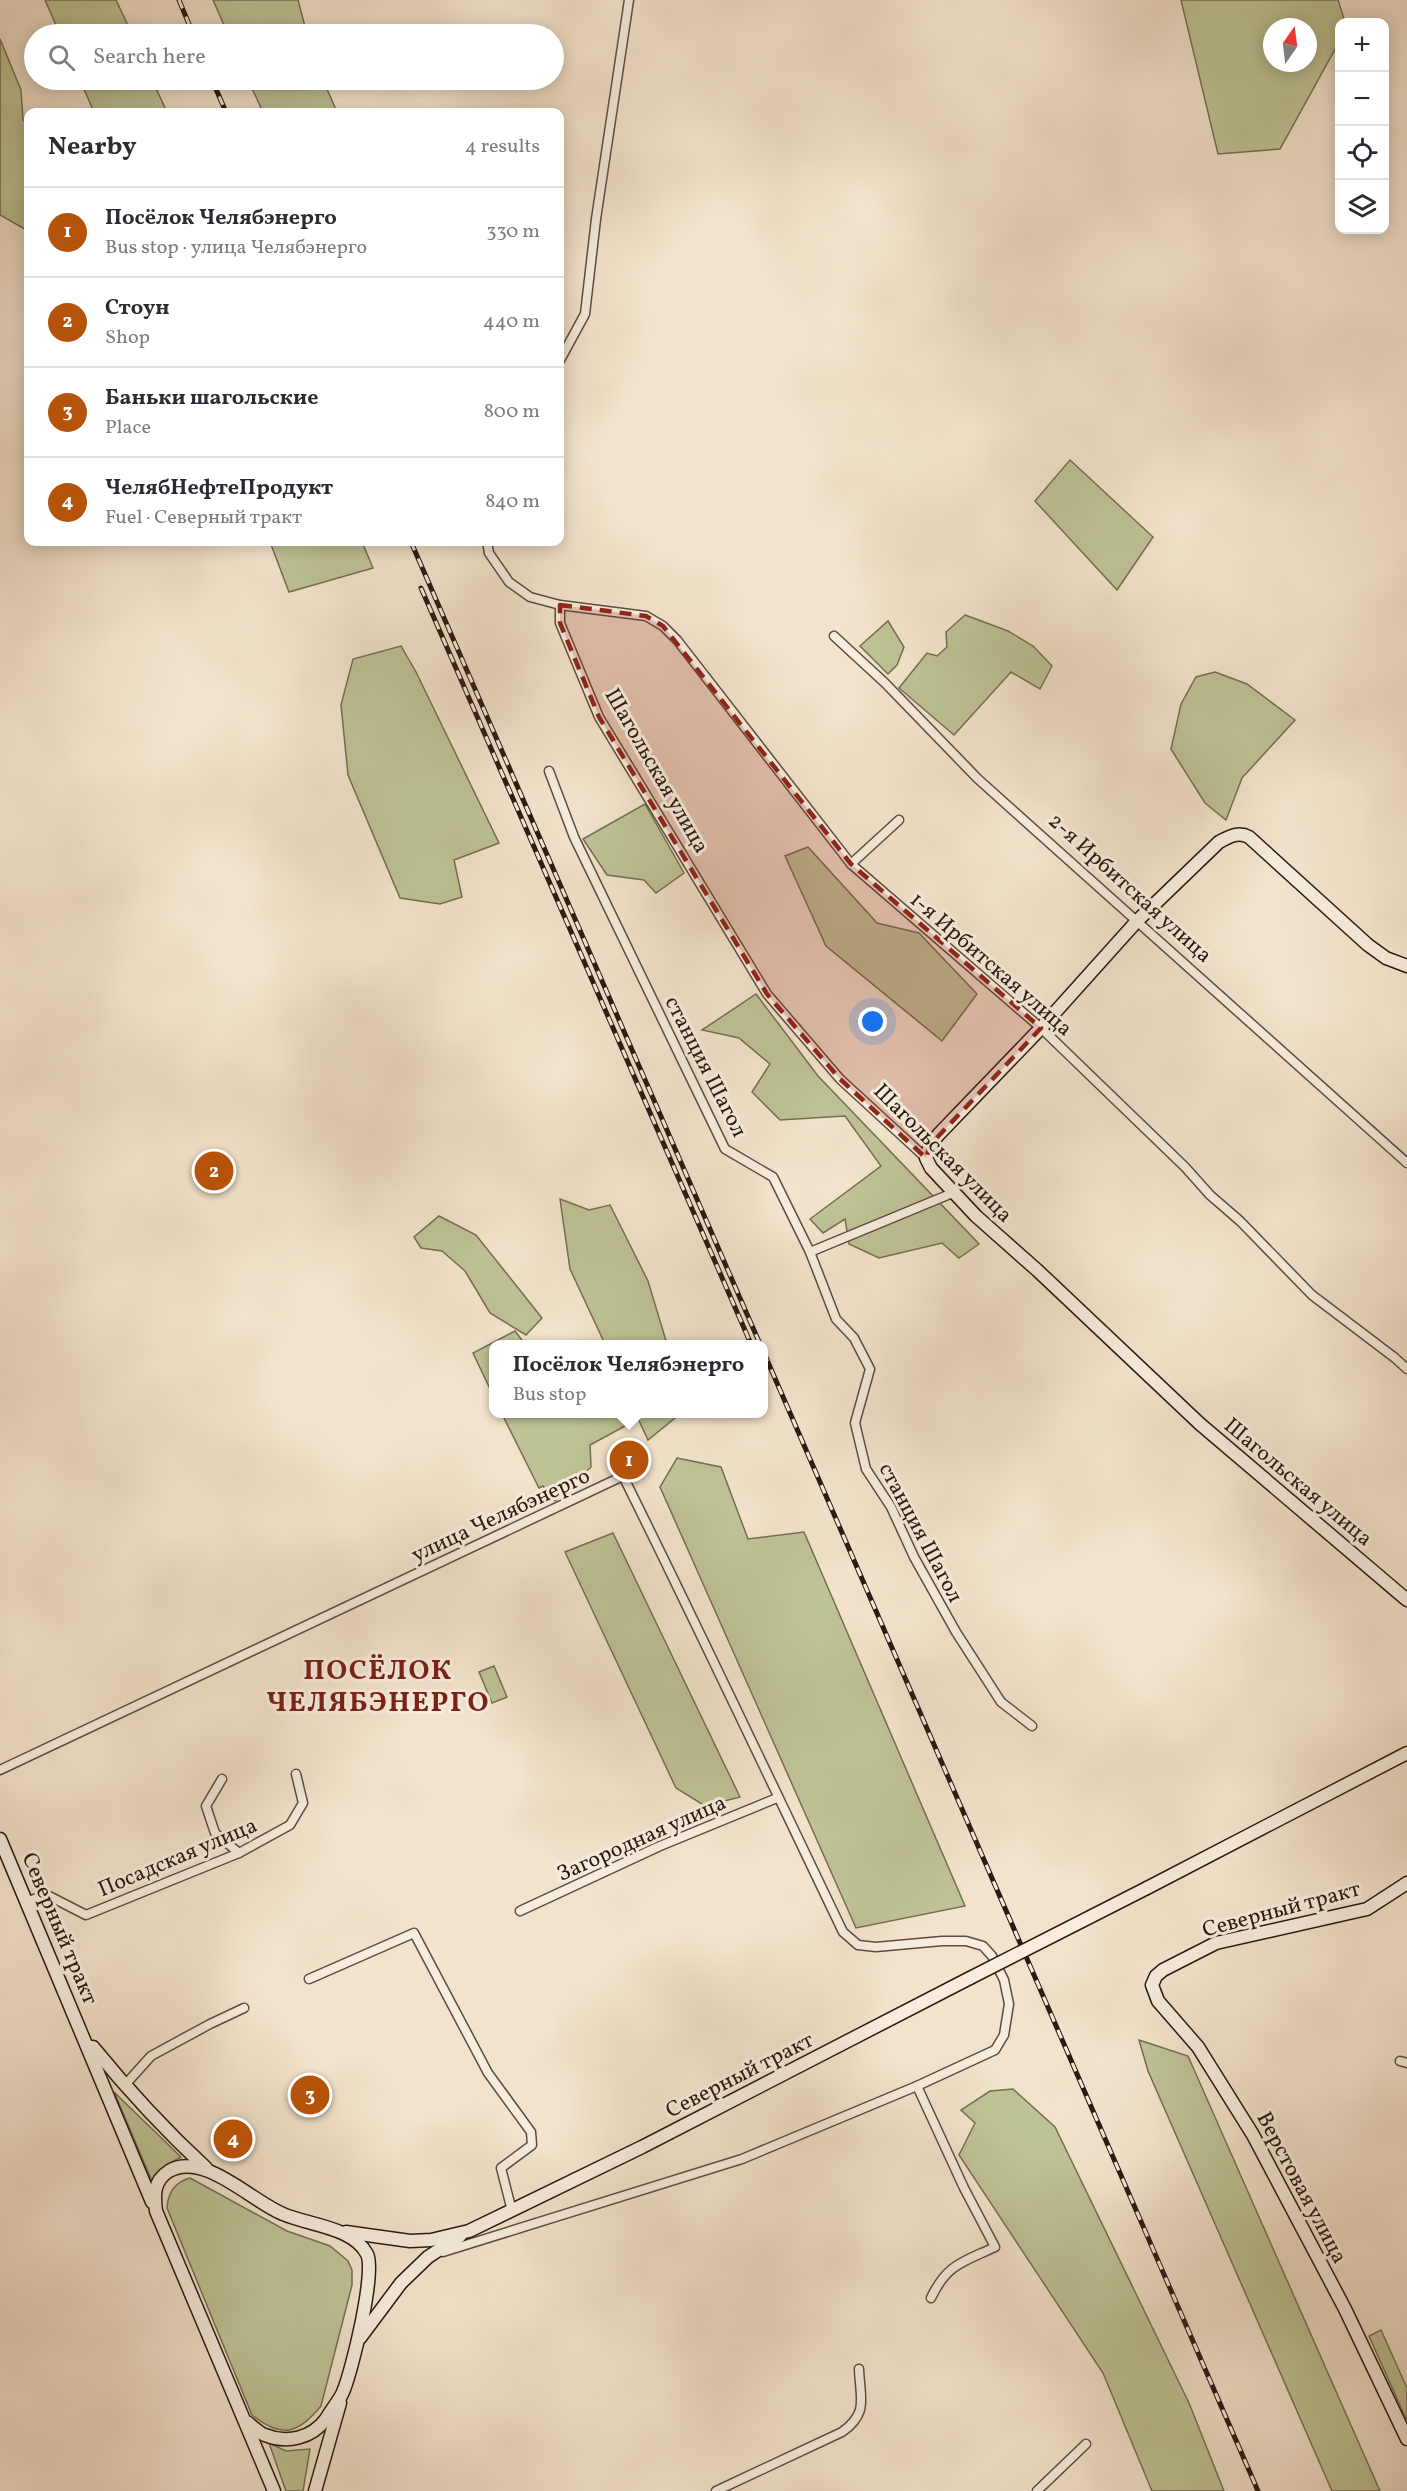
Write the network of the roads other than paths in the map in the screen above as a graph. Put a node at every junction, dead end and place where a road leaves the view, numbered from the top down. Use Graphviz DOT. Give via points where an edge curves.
graph roads {
  1 [pos="629,0"];
  2 [pos="564,353"];
  3 [pos="488,546"];
  4 [pos="560,605"];
  5 [pos="834,636"];
  6 [pos="549,771"];
  7 [pos="899,820"];
  8 [pos="851,864"];
  9 [pos="1137,921"];
  10 [pos="1407,966"];
  11 [pos="1041,1028"];
  12 [pos="926,1158"];
  13 [pos="1407,1163"];
  14 [pos="955,1192"];
  15 [pos="810,1252"];
  16 [pos="1407,1369"];
  17 [pos="1407,1600"];
  18 [pos="1032,1726"];
  19 [pos="1407,1753"];
  20 [pos="0,1770"];
  21 [pos="296,1774"];
  22 [pos="222,1779"];
  23 [pos="777,1798"];
  24 [pos="0,1839"];
  25 [pos="239,1853"];
  26 [pos="1407,1883"];
  27 [pos="27,1901"];
  28 [pos="520,1911"];
  29 [pos="1163,1970"];
  30 [pos="309,1979"];
  31 [pos="244,2007"];
  32 [pos="83,2033"];
  33 [pos="124,2086"];
  34 [pos="917,2086"];
  35 [pos="209,2170"];
  36 [pos="156,2211"];
  37 [pos="512,2211"];
  38 [pos="336,2230"];
  39 [pos="469,2231"];
  40 [pos="428,2257"];
  41 [pos="931,2298"];
  42 [pos="358,2340"];
  43 [pos="859,2368"];
  44 [pos="343,2393"];
  45 [pos="247,2422"];
  46 [pos="1407,2439"];
  47 [pos="1086,2444"];
  48 [pos="274,2491"];
  49 [pos="315,2491"];
  50 [pos="716,2491"];
  51 [pos="1037,2491"];
  1 -- 2 [label="street" via="585,314"];
  3 -- 4 [label="street, 1-я Ирбитская улица" via="509,582 530,597"];
  4 -- 8 [label="street, 1-я Ирбитская улица" via="646,616 663,626"];
  4 -- 12 [label="street, Шагольская улица" via="560,623 599,717 767,994 840,1079"];
  5 -- 9 [label="street, 2-я Ирбитская улица" via="978,779"];
  6 -- 15 [label="street, станция Шагол" via="574,837 725,1149 773,1177"];
  7 -- 8 [label="street"];
  8 -- 11 [label="street, 1-я Ирбитская улица"];
  9 -- 10 [label="main road" via="1219,842 1243,834 1368,945"];
  9 -- 11 [label="main road"];
  9 -- 13 [label="street, 2-я Ирбитская улица"];
  11 -- 12 [label="main road" via="939,1134"];
  11 -- 16 [label="street, 1-я Ирбитская улица" via="1312,1295"];
  12 -- 14 [label="main road, Шагольская улица"];
  14 -- 15 [label="street"];
  14 -- 17 [label="main road, Шагольская улица" via="1200,1424"];
  15 -- 18 [label="street, станция Шагол" via="836,1319 854,1338 870,1369 855,1423 867,1469 956,1632 1001,1702"];
  19 -- 37 [label="main road, Северный тракт, bridge"];
  20 -- 23 [label="street, улица Челябэнерго" via="623,1476"];
  21 -- 25 [label="street, Посадская улица" via="303,1803 290,1825"];
  22 -- 25 [label="street" via="206,1806 215,1833"];
  23 -- 28 [label="street, Загородная улица" via="660,1846"];
  23 -- 34 [label="street, улица Челябэнерго" via="843,1932 858,1945 966,1941 983,1946 1000,1972 1009,2013 1004,2035 995,2050"];
  24 -- 27 [label="main road, Северный тракт"];
  25 -- 27 [label="street, Посадская улица" via="86,1915 47,1895"];
  26 -- 29 [label="main road, Северный тракт" via="1366,1909 1216,1943"];
  27 -- 32 [label="main road, Северный тракт"];
  29 -- 46 [label="main road, Верстовая улица" via="1152,1985 1154,1993 1198,2046 1253,2135 1345,2309"];
  30 -- 37 [label="street" via="414,1933 488,2073 531,2132 532,2145 501,2168"];
  31 -- 33 [label="street" via="151,2056"];
  32 -- 33 [label="main road, Северный тракт"];
  32 -- 36 [label="main road, Северный тракт"];
  33 -- 35 [label="main road, Северный тракт"];
  34 -- 40 [label="street" via="742,2159"];
  34 -- 41 [label="street" via="995,2247 954,2266 943,2276"];
  35 -- 36 [label="main road" via="183,2166 165,2174 154,2192"];
  35 -- 38 [label="main road, Северный тракт" via="268,2208"];
  36 -- 45 [label="main road, Северный тракт"];
  37 -- 39 [label="main road, Северный тракт"];
  38 -- 39 [label="main road, Северный тракт" via="410,2241"];
  38 -- 42 [label="main road" via="354,2239 370,2265"];
  39 -- 40 [label="main road"];
  40 -- 42 [label="main road" via="401,2283"];
  42 -- 44 [label="main road"];
  43 -- 50 [label="street" via="860,2413 856,2422"];
  44 -- 45 [label="main road" via="320,2426 301,2438 285,2440 264,2435"];
  44 -- 49 [label="main road"];
  45 -- 48 [label="main road"];
  47 -- 51 [label="street"];
}
